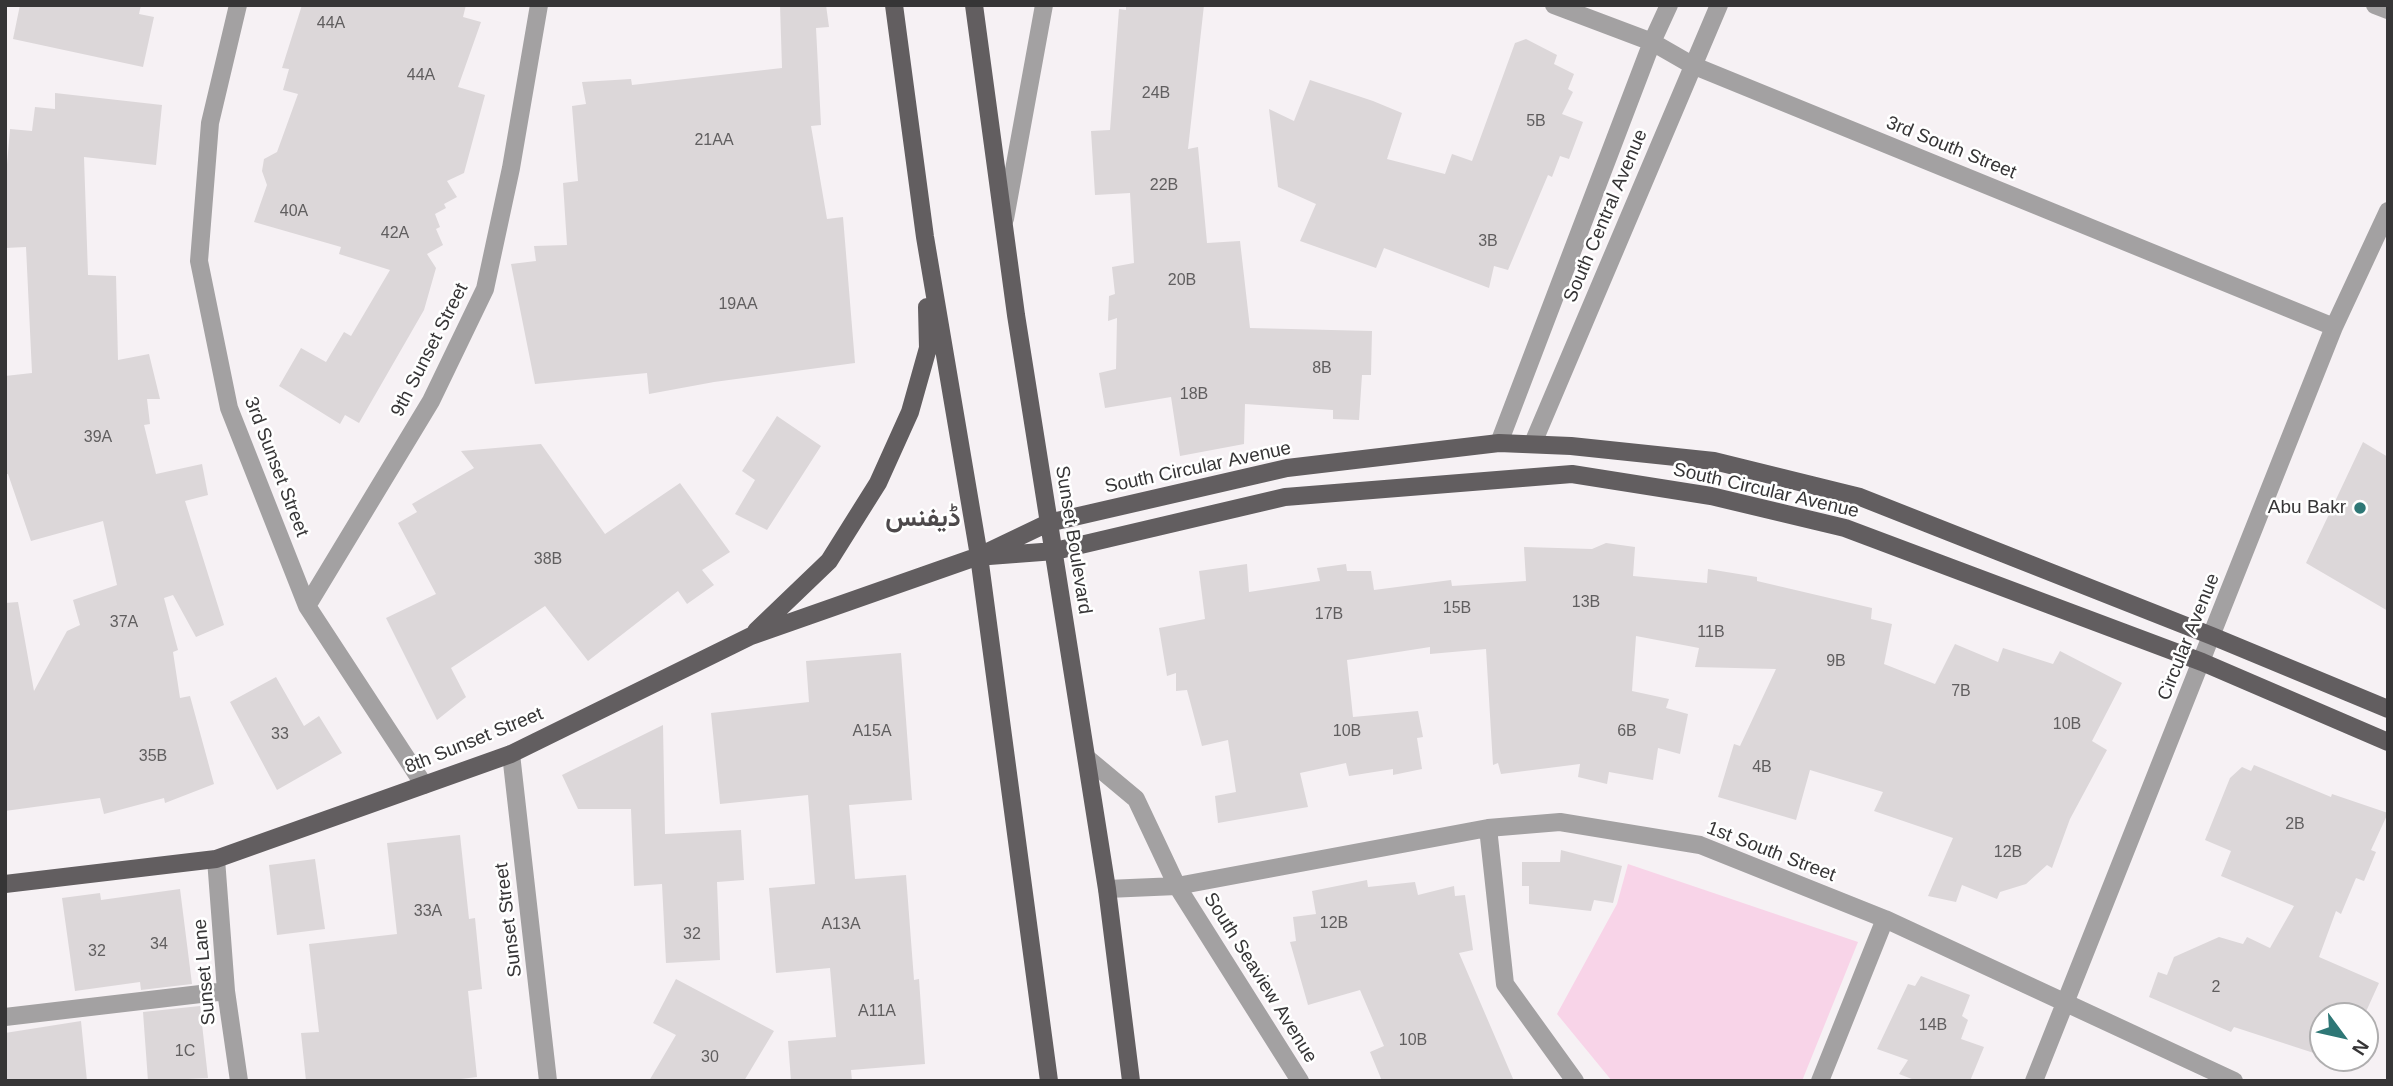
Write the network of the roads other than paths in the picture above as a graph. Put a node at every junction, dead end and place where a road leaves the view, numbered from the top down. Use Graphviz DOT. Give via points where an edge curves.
graph roads {
  1 [pos="238,5"];
  2 [pos="539,5"];
  3 [pos="894,5"];
  4 [pos="974,5"];
  5 [pos="1044,5"];
  6 [pos="1554,5"];
  7 [pos="1669,5"];
  8 [pos="1720,5"];
  9 [pos="2375,5"];
  10 [pos="2388,10"];
  11 [pos="1652,42"];
  12 [pos="1692,65"];
  13 [pos="2388,211"];
  14 [pos="1005,219"];
  15 [pos="925,237"];
  16 [pos="2334,327"];
  17 [pos="1499,443"];
  18 [pos="1533,443"];
  19 [pos="1048,523"];
  20 [pos="1055,551"];
  21 [pos="979,556"];
  22 [pos="307,606"];
  23 [pos="751,636"];
  24 [pos="2212,636"];
  25 [pos="2202,662"];
  26 [pos="2388,709"];
  27 [pos="2388,742"];
  28 [pos="510,754"];
  29 [pos="1088,759"];
  30 [pos="424,785"];
  31 [pos="1488,828"];
  32 [pos="216,859"];
  33 [pos="5,884"];
  34 [pos="1177,886"];
  35 [pos="1107,889"];
  36 [pos="1885,919"];
  37 [pos="226,991"];
  38 [pos="2066,1000"];
  39 [pos="5,1017"];
  40 [pos="239,1081"];
  41 [pos="548,1081"];
  42 [pos="1049,1081"];
  43 [pos="1131,1081"];
  44 [pos="1300,1081"];
  45 [pos="1575,1081"];
  46 [pos="1820,1081"];
  47 [pos="2034,1081"];
  48 [pos="2234,1081"];
  1 -- 22 [label="street, 3rd Sunset Street" via="210,123 199,261 229,408"];
  2 -- 22 [label="street, 9th Sunset Street" via="512,168 485,289 431,401"];
  3 -- 15 [label="main road"];
  4 -- 14 [label="main road, Sunset Boulevard"];
  5 -- 14 [label="street"];
  6 -- 11 [label="street, 3rd South Street"];
  7 -- 11 [label="street"];
  8 -- 12 [label="street, South Central Avenue"];
  9 -- 10 [label="street"];
  11 -- 12 [label="street, 3rd South Street"];
  11 -- 17 [label="street"];
  12 -- 16 [label="street, 3rd South Street"];
  12 -- 18 [label="street, South Central Avenue"];
  13 -- 16 [label="street, Circular Avenue"];
  14 -- 19 [label="main road, Sunset Boulevard"];
  15 -- 21 [label="main road"];
  15 -- 23 [label="main road" via="928,348 910,412 878,483 829,561"];
  16 -- 24 [label="street, Circular Avenue"];
  17 -- 18 [label="main road, South Circular Avenue"];
  17 -- 19 [label="main road, South Circular Avenue" via="1287,468"];
  18 -- 24 [label="main road, South Circular Avenue" via="1714,461 1860,497"];
  19 -- 20 [label="main road, Sunset Boulevard"];
  19 -- 21 [label="main road, South Circular Avenue"];
  20 -- 21 [label="main road, South Circular Avenue"];
  20 -- 25 [label="main road, South Circular Avenue" via="1285,497 1572,474 1711,496 1845,528"];
  20 -- 29 [label="main road, Sunset Boulevard"];
  21 -- 23 [label="main road, 8th Sunset Street"];
  21 -- 42 [label="main road"];
  22 -- 30 [label="street, 3rd Sunset Street"];
  23 -- 28 [label="main road, 8th Sunset Street"];
  24 -- 25 [label="street, Circular Avenue"];
  24 -- 26 [label="main road, South Circular Avenue"];
  25 -- 27 [label="main road, South Circular Avenue"];
  25 -- 38 [label="street, Circular Avenue"];
  28 -- 30 [label="main road, 8th Sunset Street"];
  28 -- 41 [label="street, Sunset Street"];
  29 -- 34 [label="street" via="1136,799"];
  29 -- 35 [label="main road, Sunset Boulevard"];
  30 -- 32 [label="main road, 8th Sunset Street"];
  31 -- 34 [label="street, 1st South Street"];
  31 -- 36 [label="street, 1st South Street" via="1560,822 1700,845"];
  31 -- 45 [label="street" via="1505,984"];
  32 -- 33 [label="main road, 8th Sunset Street"];
  32 -- 37 [label="street, Sunset Lane"];
  34 -- 35 [label="street, South Seaview Avenue"];
  34 -- 44 [label="street, South Seaview Avenue"];
  35 -- 43 [label="main road, Sunset Boulevard"];
  36 -- 38 [label="street, 1st South Street"];
  36 -- 46 [label="street"];
  37 -- 39 [label="street"];
  37 -- 40 [label="street, Sunset Lane"];
  38 -- 47 [label="street, Circular Avenue"];
  38 -- 48 [label="street, 1st South Street"];
}
